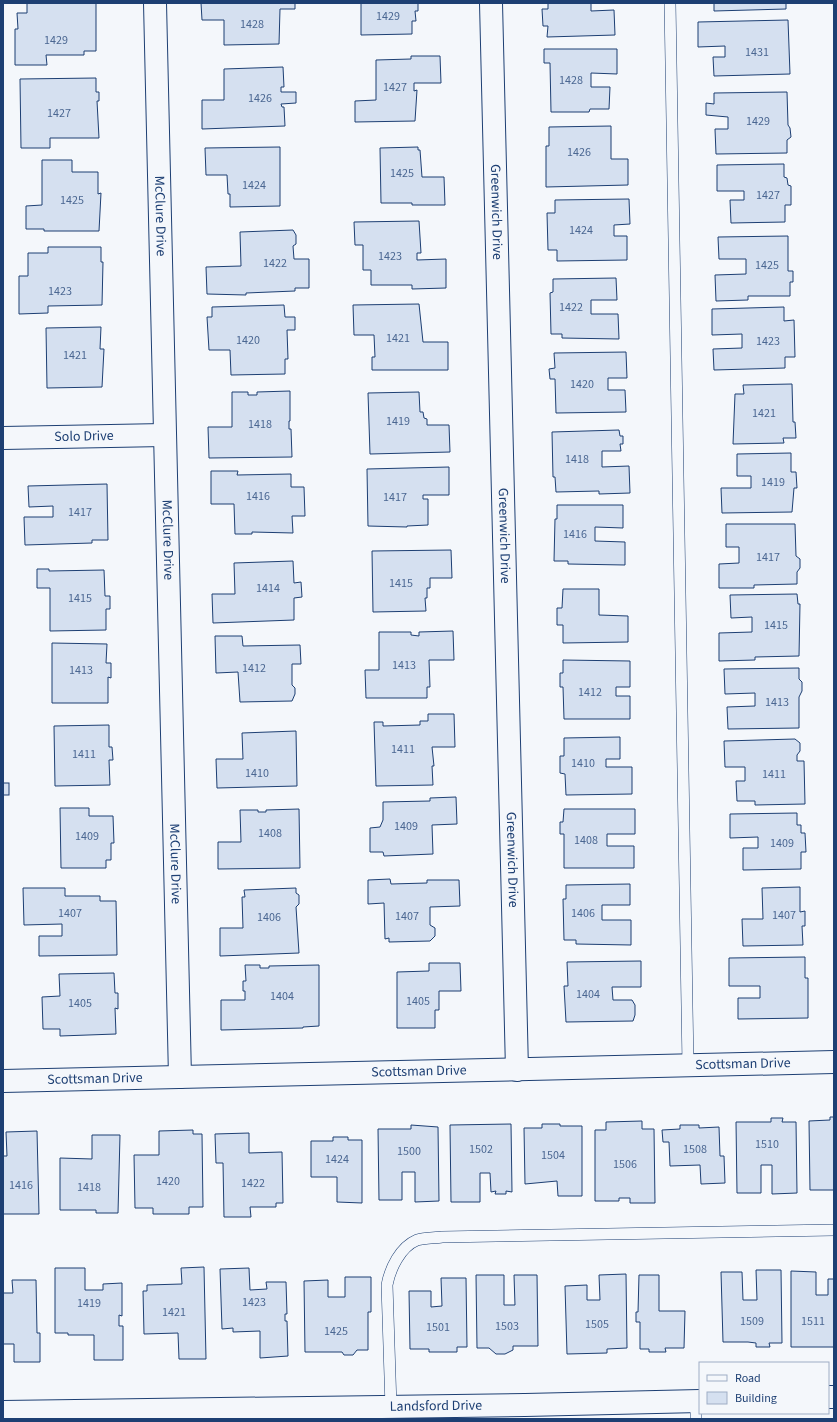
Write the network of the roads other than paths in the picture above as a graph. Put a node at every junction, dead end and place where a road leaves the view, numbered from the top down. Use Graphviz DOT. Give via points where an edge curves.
graph roads {
  1 [pos="155,3"];
  2 [pos="491,3"];
  3 [pos="670,3"];
  4 [pos="164,435"];
  5 [pos="3,438"];
  6 [pos="834,1062"];
  7 [pos="688,1065"];
  8 [pos="517,1070"];
  9 [pos="180,1078"];
  10 [pos="3,1081"];
  11 [pos="834,1230"];
  12 [pos="391,1407"];
  13 [pos="697,1407"];
  14 [pos="525,1412"];
  15 [pos="191,1414"];
  16 [pos="6,1415"];
  1 -- 4 [label="street, McClure Drive"];
  2 -- 8 [label="street, Greenwich Drive"];
  3 -- 7 [label="lane"];
  4 -- 5 [label="street, Solo Drive"];
  4 -- 9 [label="street, McClure Drive"];
  6 -- 7 [label="street, Scottsman Drive"];
  7 -- 8 [label="street, Scottsman Drive"];
  8 -- 9 [label="street, Scottsman Drive"];
  9 -- 10 [label="street, Scottsman Drive"];
  11 -- 12 [label="lane" via="442,1237 417,1240 396,1260 390,1271 387,1286"];
  12 -- 14 [label="street, Landsford Drive"];
  12 -- 15 [label="street, Landsford Drive"];
  13 -- 14 [label="street, Landsford Drive"];
  15 -- 16 [label="street, Landsford Drive"];
}
